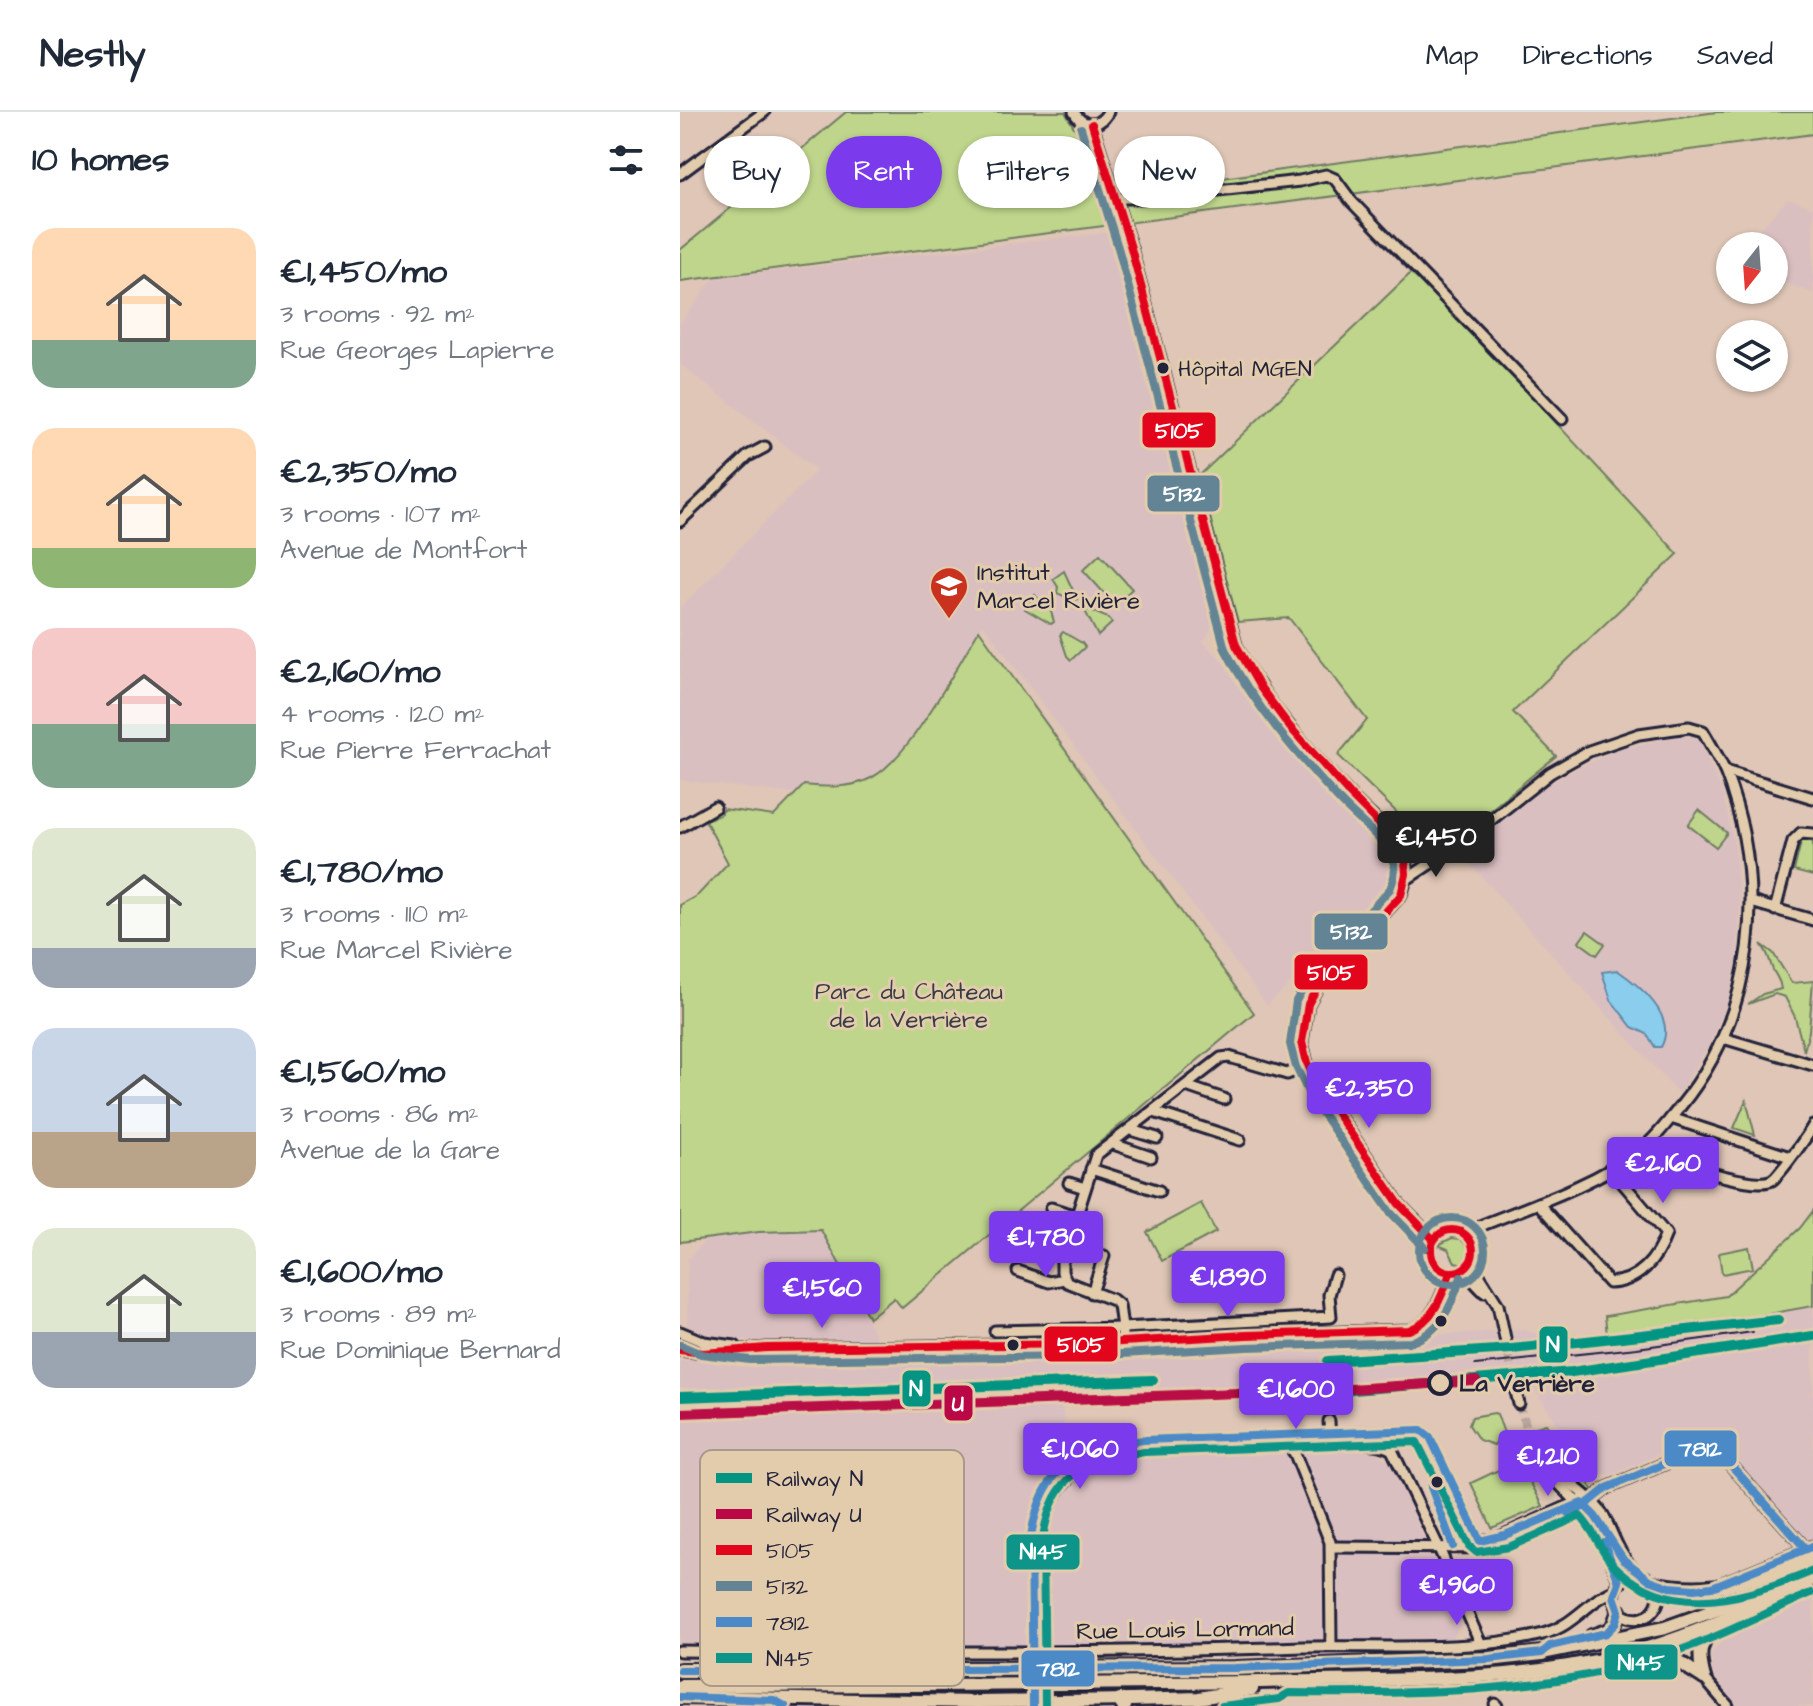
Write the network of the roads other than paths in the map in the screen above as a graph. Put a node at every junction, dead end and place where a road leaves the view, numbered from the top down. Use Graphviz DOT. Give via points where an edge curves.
graph roads {
  1 [pos="764,112"];
  2 [pos="1074,112"];
  3 [pos="1108,112"];
  4 [pos="1092,124"];
  5 [pos="680,174"];
  6 [pos="1225,190"];
  7 [pos="1114,192"];
  8 [pos="1119,208"];
  9 [pos="1562,419"];
  10 [pos="765,447"];
  11 [pos="680,521"];
  12 [pos="1725,771"];
  13 [pos="1813,798"];
  14 [pos="715,807"];
  15 [pos="680,827"];
  16 [pos="1813,834"];
  17 [pos="1402,851"];
  18 [pos="1446,852"];
  19 [pos="1407,879"];
  20 [pos="1751,902"];
  21 [pos="1775,910"];
  22 [pos="1813,920"];
  23 [pos="1723,1038"];
  24 [pos="1307,1063"];
  25 [pos="1813,1065"];
  26 [pos="1186,1086"];
  27 [pos="1224,1099"];
  28 [pos="1154,1112"];
  29 [pos="1671,1118"];
  30 [pos="1813,1126"];
  31 [pos="1131,1130"];
  32 [pos="1157,1138"];
  33 [pos="1240,1140"];
  34 [pos="1113,1144"];
  35 [pos="1640,1151"];
  36 [pos="1151,1157"];
  37 [pos="1790,1157"];
  38 [pos="1610,1168"];
  39 [pos="1091,1169"];
  40 [pos="1069,1183"];
  41 [pos="1085,1188"];
  42 [pos="1159,1191"];
  43 [pos="1538,1203"];
  44 [pos="1051,1208"];
  45 [pos="1076,1216"];
  46 [pos="1467,1236"];
  47 [pos="1434,1240"];
  48 [pos="1031,1242"];
  49 [pos="1065,1253"];
  50 [pos="1104,1256"];
  51 [pos="1473,1258"];
  52 [pos="1463,1270"];
  53 [pos="1018,1271"];
  54 [pos="1450,1273"];
  55 [pos="1335,1275"];
  56 [pos="1064,1279"];
  57 [pos="1092,1293"];
  58 [pos="1331,1317"];
  59 [pos="1122,1328"];
  60 [pos="995,1331"];
  61 [pos="680,1332"];
  62 [pos="1330,1332"];
  63 [pos="1122,1341"];
  64 [pos="750,1348"];
  65 [pos="680,1350"];
  66 [pos="1514,1384"];
  67 [pos="1519,1404"];
  68 [pos="1329,1421"];
  69 [pos="1330,1442"];
  70 [pos="1271,1446"];
  71 [pos="1290,1447"];
  72 [pos="1297,1460"];
  73 [pos="1548,1466"];
  74 [pos="1584,1504"];
  75 [pos="1790,1532"];
  76 [pos="1438,1546"];
  77 [pos="1453,1546"];
  78 [pos="1331,1547"];
  79 [pos="1810,1551"];
  80 [pos="1785,1556"];
  81 [pos="1628,1564"];
  82 [pos="1813,1568"];
  83 [pos="1813,1579"];
  84 [pos="1649,1580"];
  85 [pos="1617,1586"];
  86 [pos="1719,1586"];
  87 [pos="1586,1609"];
  88 [pos="1618,1609"];
  89 [pos="1727,1617"];
  90 [pos="1480,1642"];
  91 [pos="1331,1646"];
  92 [pos="964,1650"];
  93 [pos="680,1651"];
  94 [pos="700,1651"];
  95 [pos="1542,1653"];
  96 [pos="964,1669"];
  97 [pos="680,1670"];
  98 [pos="700,1670"];
  99 [pos="1539,1670"];
  100 [pos="1704,1678"];
  101 [pos="1285,1681"];
  102 [pos="964,1684"];
  103 [pos="680,1686"];
  104 [pos="700,1686"];
  105 [pos="680,1697"];
  106 [pos="1215,1702"];
  107 [pos="779,1703"];
  108 [pos="1126,1703"];
  109 [pos="975,1704"];
  110 [pos="1044,1706"];
  111 [pos="1728,1706"];
  1 -- 5 [label="street"];
  2 -- 4 [label="street"];
  3 -- 4 [label="street"];
  4 -- 7 [label="street"];
  6 -- 9 [label="street" via="1326,175 1335,179"];
  8 -- 17 [label="street" via="1236,645 1278,712"];
  10 -- 11 [label="street" via="748,456"];
  12 -- 13 [label="street"];
  12 -- 18 [label="street" via="1703,731 1689,727 1639,734 1589,751 1550,773"];
  12 -- 20 [label="street" via="1746,852"];
  14 -- 15 [label="street"];
  16 -- 21 [label="street" via="1801,833 1793,841"];
  17 -- 18 [label="street"];
  17 -- 19 [label="street"];
  18 -- 19 [label="street"];
  19 -- 24 [label="street" via="1393,905 1313,994 1302,1031"];
  20 -- 21 [label="street"];
  20 -- 23 [label="street" via="1743,979"];
  21 -- 22 [label="street"];
  23 -- 25 [label="street"];
  23 -- 29 [label="street"];
  24 -- 26 [label="street" via="1291,1073 1221,1058"];
  24 -- 47 [label="street" via="1399,1204"];
  26 -- 27 [label="street"];
  26 -- 28 [label="street"];
  28 -- 31 [label="street"];
  28 -- 33 [label="street"];
  29 -- 35 [label="street"];
  29 -- 37 [label="street"];
  30 -- 37 [label="street"];
  31 -- 32 [label="street"];
  31 -- 34 [label="street"];
  34 -- 36 [label="street"];
  34 -- 39 [label="street" via="1096,1155"];
  35 -- 37 [label="street" via="1760,1184 1773,1180"];
  35 -- 38 [label="street"];
  38 -- 43 [label="street"];
  38 -- 43 [label="street" via="1666,1234 1659,1254 1630,1279 1609,1283"];
  39 -- 41 [label="street"];
  39 -- 42 [label="street"];
  40 -- 41 [label="street"];
  41 -- 45 [label="street"];
  43 -- 46 [label="street"];
  44 -- 45 [label="street"];
  45 -- 49 [label="street"];
  46 -- 47 [label="street" via="1449,1230"];
  46 -- 51 [label="street"];
  47 -- 54 [label="street" via="1432,1259"];
  48 -- 49 [label="street"];
  49 -- 56 [label="street"];
  50 -- 57 [label="street"];
  51 -- 52 [label="street"];
  51 -- 52 [label="street" via="1498,1305 1506,1343 1488,1298"];
  52 -- 54 [label="street"];
  53 -- 56 [label="street" via="1049,1282"];
  54 -- 62 [label="street" via="1439,1302 1415,1329"];
  55 -- 58 [label="street" via="1329,1295"];
  56 -- 57 [label="street"];
  57 -- 59 [label="street" via="1119,1305"];
  58 -- 59 [label="street"];
  58 -- 62 [label="street"];
  59 -- 60 [label="street"];
  59 -- 63 [label="street"];
  61 -- 64 [label="street" via="704,1342"];
  62 -- 63 [label="street"];
  63 -- 64 [label="street"];
  64 -- 65 [label="street"];
  66 -- 67 [label="street"];
  68 -- 69 [label="street"];
  69 -- 71 [label="street"];
  69 -- 76 [label="street" via="1377,1443 1392,1450"];
  70 -- 71 [label="street"];
  70 -- 72 [label="street"];
  70 -- 110 [label="street, bridge" via="1139,1452 1099,1460 1072,1475 1045,1519"];
  71 -- 72 [label="street"];
  72 -- 78 [label="street"];
  73 -- 74 [label="street" via="1552,1477"];
  74 -- 75 [label="street" via="1607,1488 1686,1454 1712,1449"];
  74 -- 77 [label="street" via="1497,1538"];
  74 -- 77 [label="street" via="1492,1548"];
  74 -- 81 [label="street"];
  74 -- 81 [label="street" via="1599,1510"];
  74 -- 85 [label="street" via="1612,1560"];
  75 -- 79 [label="street"];
  75 -- 80 [label="street"];
  76 -- 77 [label="street"];
  76 -- 78 [label="street"];
  76 -- 90 [label="street"];
  78 -- 91 [label="street"];
  79 -- 80 [label="street"];
  79 -- 86 [label="main road" via="1776,1574"];
  80 -- 86 [label="street"];
  81 -- 84 [label="street"];
  82 -- 95 [label="main road" via="1665,1628"];
  83 -- 89 [label="main road"];
  84 -- 85 [label="street" via="1632,1575"];
  84 -- 86 [label="main road" via="1697,1590"];
  84 -- 88 [label="street" via="1658,1597 1650,1614 1631,1618"];
  85 -- 87 [label="street, Rue Louis Lormand"];
  85 -- 88 [label="street"];
  87 -- 88 [label="street"];
  87 -- 90 [label="street, Rue Louis Lormand" via="1547,1633"];
  88 -- 95 [label="main road" via="1615,1624 1606,1633 1550,1646"];
  89 -- 99 [label="main road" via="1621,1655"];
  89 -- 100 [label="main road" via="1702,1642 1698,1656"];
  90 -- 91 [label="street, Rue Louis Lormand"];
  91 -- 92 [label="street, Rue Louis Lormand"];
  93 -- 94 [label="street, Rue Louis Lormand"];
  95 -- 96 [label="main road" via="1235,1668"];
  97 -- 98 [label="main road"];
  99 -- 100 [label="main road" via="1551,1675 1660,1653"];
  99 -- 101 [label="main road" via="1481,1677"];
  100 -- 111 [label="street"];
  101 -- 102 [label="main road"];
  101 -- 106 [label="main road"];
  103 -- 104 [label="main road"];
  105 -- 107 [label="main road"];
  106 -- 108 [label="main road"];
  107 -- 109 [label="main road"];
  108 -- 109 [label="main road"];
}
